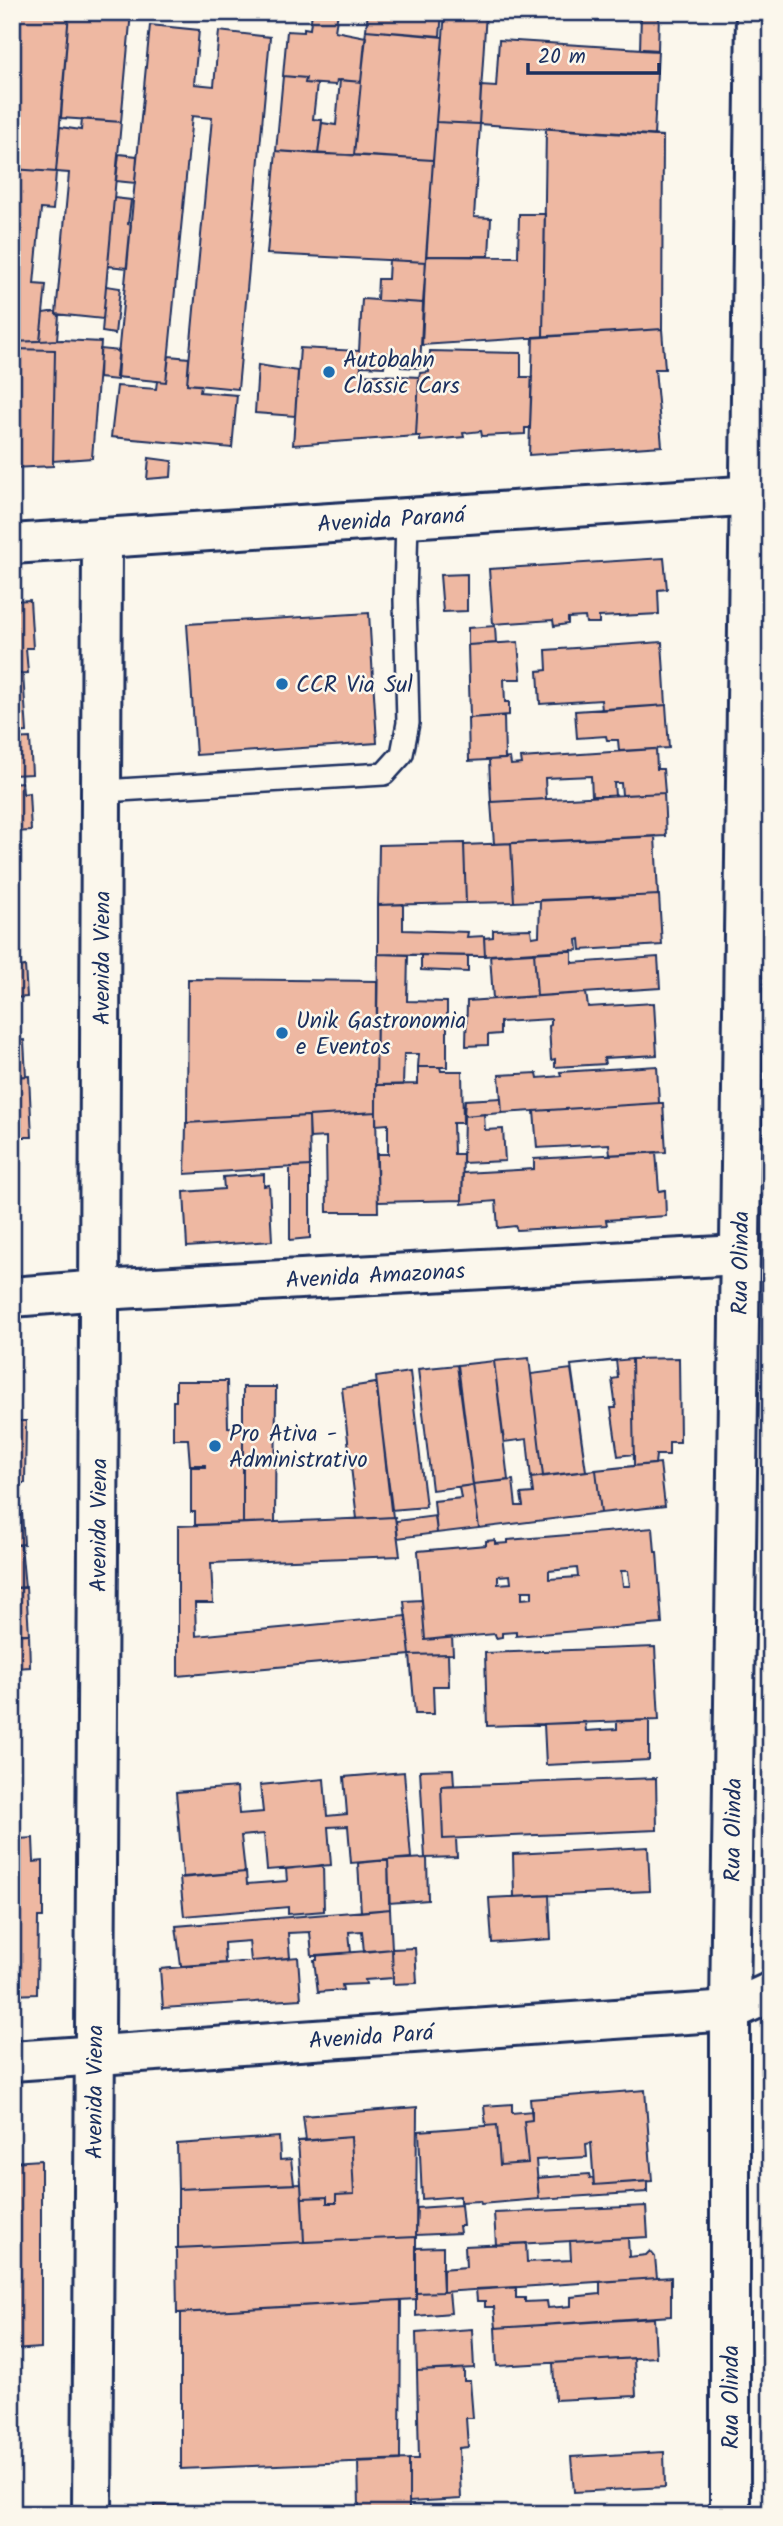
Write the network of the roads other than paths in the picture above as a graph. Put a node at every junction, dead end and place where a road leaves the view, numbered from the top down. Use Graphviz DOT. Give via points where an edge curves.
graph roads {
  1 [pos="756,12"];
  2 [pos="760,495"];
  3 [pos="407,518"];
  4 [pos="103,538"];
  5 [pos="12,544"];
  6 [pos="103,791"];
  7 [pos="739,1255"];
  8 [pos="101,1290"];
  9 [pos="12,1297"];
  10 [pos="771,1992"];
  11 [pos="730,2011"];
  12 [pos="93,2056"];
  13 [pos="12,2061"];
  14 [pos="92,2514"];
  15 [pos="730,2514"];
  1 -- 2 [label="street, Rua Olinda"];
  2 -- 3 [label="street, Avenida Paraná"];
  2 -- 7 [label="street, Rua Olinda"];
  3 -- 4 [label="street, Avenida Paraná"];
  3 -- 6 [label="lane" via="408,723 402,754 384,774"];
  4 -- 5 [label="street, Avenida Paraná"];
  4 -- 6 [label="street, Avenida Viena"];
  6 -- 8 [label="street, Avenida Viena"];
  7 -- 8 [label="street, Avenida Amazonas"];
  7 -- 11 [label="street, Rua Olinda"];
  8 -- 9 [label="street, Avenida Amazonas"];
  8 -- 12 [label="street, Avenida Viena"];
  10 -- 11 [label="street"];
  11 -- 12 [label="street, Avenida Pará"];
  11 -- 15 [label="street, Rua Olinda"];
  12 -- 13 [label="street, Avenida Pará"];
  12 -- 14 [label="street, Avenida Viena"];
}
